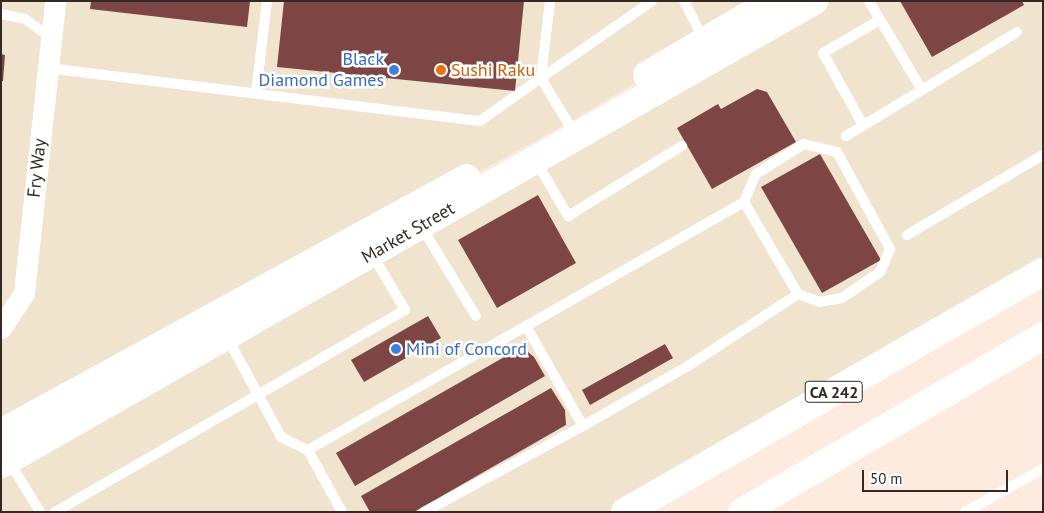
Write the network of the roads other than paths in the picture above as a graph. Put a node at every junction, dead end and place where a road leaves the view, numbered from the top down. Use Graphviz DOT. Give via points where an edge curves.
graph roads {
  1 [pos="55,1"];
  2 [pos="267,1"];
  3 [pos="550,1"];
  4 [pos="652,1"];
  5 [pos="684,1"];
  6 [pos="773,1"];
  7 [pos="814,1"];
  8 [pos="869,1"];
  9 [pos="1,14"];
  10 [pos="880,20"];
  11 [pos="1017,32"];
  12 [pos="50,37"];
  13 [pos="705,41"];
  14 [pos="47,68"];
  15 [pos="541,78"];
  16 [pos="922,90"];
  17 [pos="256,93"];
  18 [pos="568,123"];
  19 [pos="863,125"];
  20 [pos="846,136"];
  21 [pos="682,146"];
  22 [pos="1043,155"];
  23 [pos="536,160"];
  24 [pos="744,202"];
  25 [pos="421,226"];
  26 [pos="907,235"];
  27 [pos="372,254"];
  28 [pos="1043,272"];
  29 [pos="798,294"];
  30 [pos="476,316"];
  31 [pos="526,326"];
  32 [pos="1,328"];
  33 [pos="1043,336"];
  34 [pos="226,337"];
  35 [pos="258,396"];
  36 [pos="583,426"];
  37 [pos="1,433"];
  38 [pos="308,450"];
  39 [pos="4,458"];
  40 [pos="1043,469"];
  41 [pos="40,512"];
  42 [pos="54,512"];
  43 [pos="342,512"];
  44 [pos="424,512"];
  45 [pos="625,512"];
  46 [pos="742,512"];
  47 [pos="965,512"];
  1 -- 12 [label="street, Fry Way"];
  2 -- 17 [label="lane"];
  3 -- 15 [label="lane"];
  4 -- 15 [label="lane"];
  5 -- 13 [label="lane"];
  6 -- 13 [label="main road, Market Street"];
  7 -- 23 [label="main road, Market Street"];
  8 -- 10 [label="lane"];
  9 -- 12 [label="lane" via="25,18"];
  10 -- 16 [label="lane"];
  10 -- 19 [label="lane" via="823,54"];
  11 -- 16 [label="lane"];
  12 -- 14 [label="street, Fry Way"];
  13 -- 18 [label="main road, Market Street"];
  14 -- 17 [label="lane"];
  14 -- 32 [label="street, Fry Way" via="24,293"];
  15 -- 17 [label="lane" via="480,121"];
  15 -- 18 [label="lane"];
  16 -- 19 [label="lane"];
  18 -- 37 [label="main road, Market Street"];
  19 -- 20 [label="lane"];
  21 -- 23 [label="lane" via="568,216"];
  22 -- 26 [label="lane"];
  23 -- 25 [label="main road, Market Street"];
  24 -- 29 [label="lane"];
  24 -- 29 [label="lane" via="756,174 804,144 837,152 890,249 880,272 842,298 820,302"];
  24 -- 31 [label="lane"];
  25 -- 27 [label="main road, Market Street"];
  25 -- 30 [label="lane"];
  27 -- 34 [label="main road, Market Street"];
  27 -- 35 [label="lane" via="405,310"];
  28 -- 45 [label="main road, CA 242"];
  29 -- 36 [label="lane" via="688,366"];
  31 -- 36 [label="lane"];
  31 -- 38 [label="lane"];
  33 -- 46 [label="main road"];
  34 -- 35 [label="lane"];
  34 -- 39 [label="main road, Market Street"];
  35 -- 38 [label="lane" via="281,437"];
  35 -- 42 [label="lane"];
  36 -- 44 [label="lane"];
  38 -- 43 [label="lane"];
  39 -- 41 [label="lane"];
  40 -- 47 [label="lane"];
}
